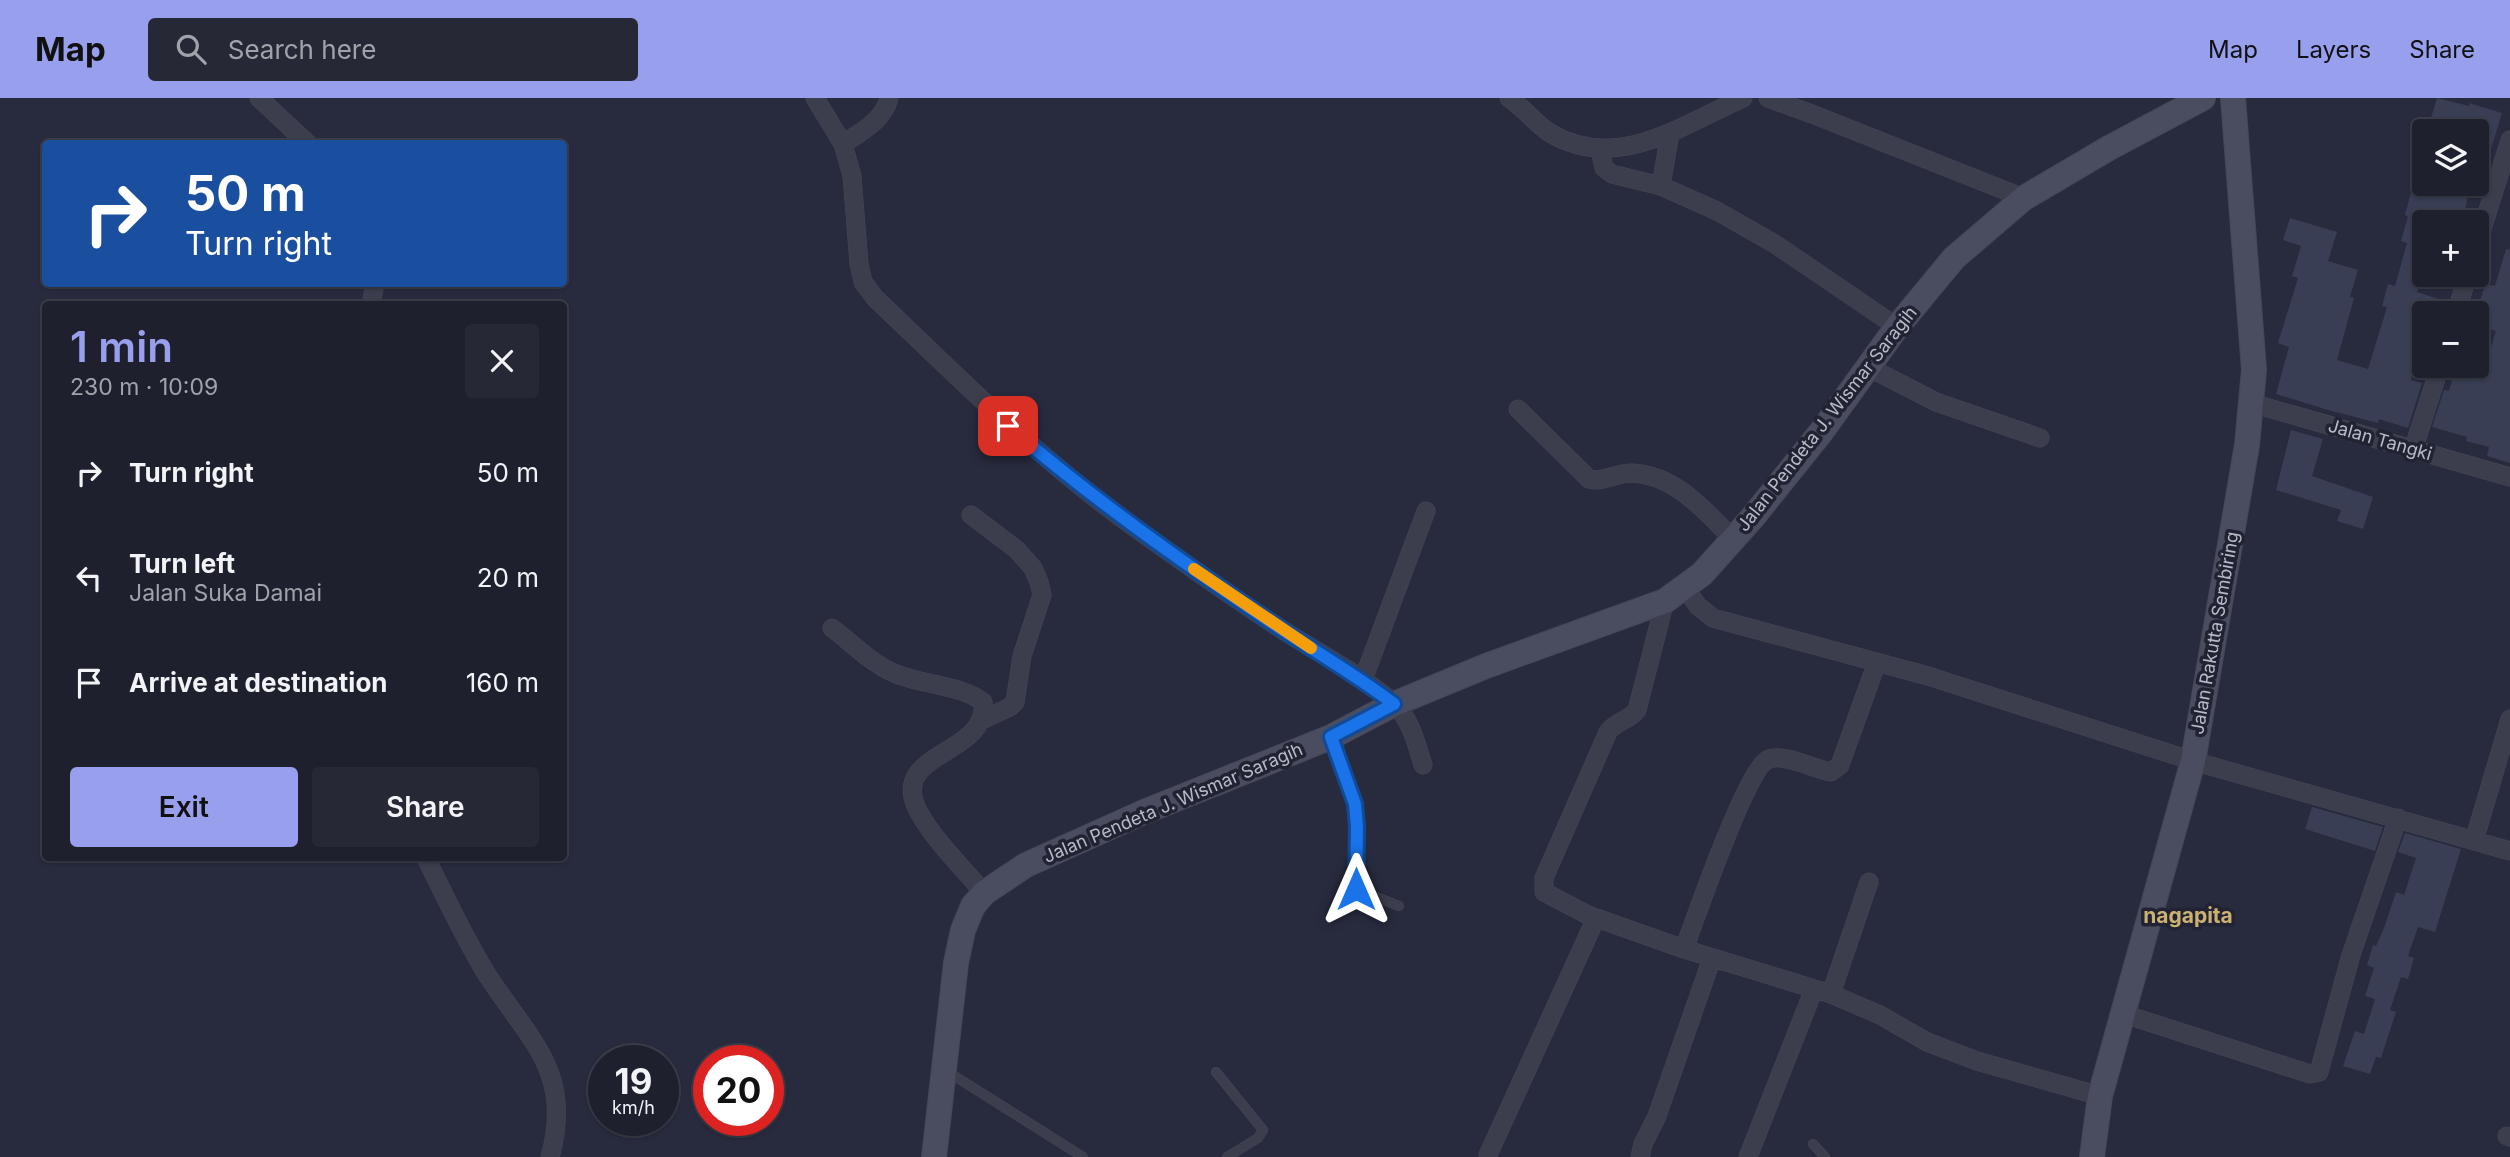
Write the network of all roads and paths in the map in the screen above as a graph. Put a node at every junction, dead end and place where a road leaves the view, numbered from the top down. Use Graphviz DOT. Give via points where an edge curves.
graph roads {
  1 [pos="259,98"];
  2 [pos="816,98"];
  3 [pos="889,98"];
  4 [pos="1509,98"];
  5 [pos="1743,98"];
  6 [pos="1768,98"];
  7 [pos="2203,98"];
  8 [pos="2233,98"];
  9 [pos="1816,106"];
  10 [pos="1670,133"];
  11 [pos="304,140"];
  12 [pos="2510,140"];
  13 [pos="843,144"];
  14 [pos="1600,150"];
  15 [pos="1661,186"];
  16 [pos="2024,198"];
  17 [pos="2488,210"];
  18 [pos="1897,327"];
  19 [pos="1868,367"];
  20 [pos="2436,378"];
  21 [pos="2251,403"];
  22 [pos="1518,409"];
  23 [pos="2040,438"];
  24 [pos="2413,450"];
  25 [pos="2510,477"];
  26 [pos="1426,511"];
  27 [pos="971,515"];
  28 [pos="1733,539"];
  29 [pos="1675,595"];
  30 [pos="832,628"];
  31 [pos="1877,662"];
  32 [pos="1363,680"];
  33 [pos="1394,704"];
  34 [pos="2510,719"];
  35 [pos="980,721"];
  36 [pos="1331,737"];
  37 [pos="2193,761"];
  38 [pos="1423,765"];
  39 [pos="2398,818"];
  40 [pos="2474,841"];
  41 [pos="2510,851"];
  42 [pos="428,861"];
  43 [pos="1869,881"];
  44 [pos="984,893"];
  45 [pos="1399,906"];
  46 [pos="1596,918"];
  47 [pos="1684,949"];
  48 [pos="1712,958"];
  49 [pos="1823,991"];
  50 [pos="2124,1014"];
  51 [pos="944,1069"];
  52 [pos="1216,1072"];
  53 [pos="2101,1096"];
  54 [pos="1813,1144"];
  55 [pos="1488,1155"];
  56 [pos="550,1157"];
  57 [pos="934,1157"];
  58 [pos="1083,1157"];
  59 [pos="1227,1157"];
  60 [pos="1640,1157"];
  61 [pos="1748,1157"];
  62 [pos="1825,1157"];
  63 [pos="2092,1157"];
  1 -- 11 [label="street"];
  2 -- 13 [label="street"];
  3 -- 13 [label="street" via="872,125"];
  4 -- 14 [label="street" via="1551,133"];
  5 -- 10 [label="street"];
  6 -- 9 [label="street"];
  7 -- 16 [label="street, Jalan Pendeta J. Wismar Saragih"];
  8 -- 21 [label="street, Jalan Rakutta Sembiring" via="2254,370"];
  9 -- 16 [label="street"];
  10 -- 14 [label="street"];
  10 -- 15 [label="street"];
  12 -- 17 [label="street"];
  13 -- 32 [label="street" via="852,176 859,264 863,282 875,298 1067,477 1136,529"];
  14 -- 15 [label="street" via="1604,168 1612,174"];
  15 -- 18 [label="street" via="1775,244"];
  16 -- 18 [label="street, Jalan Pendeta J. Wismar Saragih" via="1954,258"];
  18 -- 19 [label="street, Jalan Pendeta J. Wismar Saragih"];
  19 -- 23 [label="street" via="1936,402"];
  19 -- 28 [label="street, Jalan Pendeta J. Wismar Saragih"];
  20 -- 24 [label="street"];
  21 -- 24 [label="street, Jalan Tangki"];
  21 -- 37 [label="street, Jalan Rakutta Sembiring"];
  22 -- 28 [label="street" via="1589,479 1639,473 1663,482 1687,493"];
  24 -- 25 [label="street, Jalan Tangki"];
  26 -- 32 [label="street"];
  27 -- 35 [label="street" via="1033,568 1042,595 1022,656 1015,702"];
  28 -- 29 [label="street, Jalan Pendeta J. Wismar Saragih" via="1702,574"];
  29 -- 31 [label="street" via="1713,618"];
  29 -- 33 [label="street, Jalan Pendeta J. Wismar Saragih"];
  29 -- 46 [label="street" via="1637,710 1608,732 1544,878 1544,892"];
  30 -- 35 [label="street" via="895,674 974,695 983,702"];
  31 -- 37 [label="street"];
  31 -- 47 [label="street" via="1840,765 1831,772 1779,757 1760,765"];
  32 -- 33 [label="street"];
  33 -- 36 [label="street, Jalan Pendeta J. Wismar Saragih"];
  33 -- 38 [label="street" via="1412,730"];
  34 -- 40 [label="street"];
  35 -- 44 [label="street" via="973,734 914,776 913,788 926,824"];
  36 -- 44 [label="street, Jalan Pendeta J. Wismar Saragih" via="1026,865"];
  36 -- 45 [label="lane" via="1355,804 1356,889"];
  37 -- 39 [label="street"];
  37 -- 50 [label="street, Jalan Rakutta Sembiring"];
  39 -- 40 [label="street"];
  39 -- 50 [label="street" via="2351,955 2319,1072 2310,1074"];
  40 -- 41 [label="street"];
  42 -- 56 [label="street" via="485,971 541,1052 553,1080 558,1108"];
  43 -- 49 [label="street"];
  44 -- 51 [label="street, Jalan Pendeta J. Wismar Saragih" via="963,930"];
  46 -- 47 [label="street"];
  46 -- 55 [label="street"];
  47 -- 48 [label="street"];
  48 -- 49 [label="street"];
  48 -- 60 [label="street"];
  49 -- 53 [label="street" via="1940,1047"];
  49 -- 61 [label="street"];
  50 -- 53 [label="street, Jalan Rakutta Sembiring"];
  51 -- 57 [label="street, Jalan Pendeta J. Wismar Saragih"];
  51 -- 58 [label="lane"];
  52 -- 59 [label="lane" via="1263,1130"];
  53 -- 63 [label="street, Jalan Rakutta Sembiring"];
  54 -- 62 [label="lane"];
}
